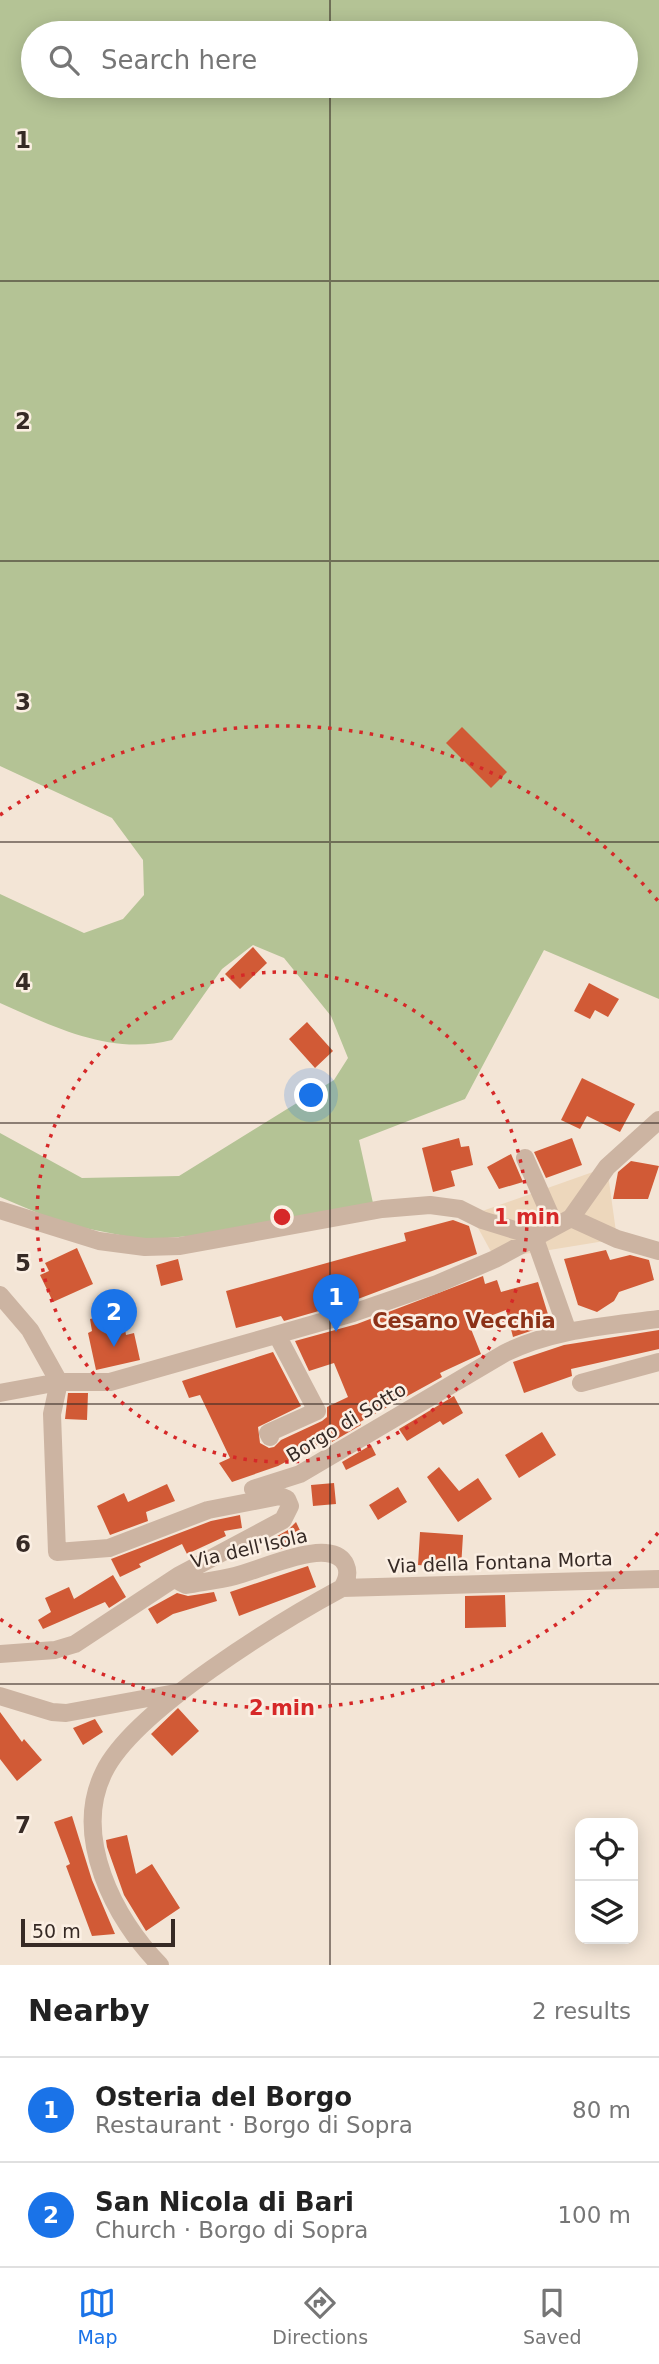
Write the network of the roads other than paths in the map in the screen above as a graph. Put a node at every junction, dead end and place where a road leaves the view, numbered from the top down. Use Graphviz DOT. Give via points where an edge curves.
graph roads {
  1 [pos="659,1120"];
  2 [pos="525,1158"];
  3 [pos="0,1210"];
  4 [pos="563,1223"];
  5 [pos="534,1236"];
  6 [pos="659,1251"];
  7 [pos="0,1295"];
  8 [pos="659,1319"];
  9 [pos="568,1332"];
  10 [pos="277,1335"];
  11 [pos="659,1362"];
  12 [pos="59,1382"];
  13 [pos="581,1383"];
  14 [pos="0,1393"];
  15 [pos="270,1437"];
  16 [pos="208,1510"];
  17 [pos="178,1576"];
  18 [pos="659,1579"];
  19 [pos="342,1588"];
  20 [pos="0,1654"];
  21 [pos="181,1692"];
  22 [pos="0,1696"];
  23 [pos="160,1965"];
  1 -- 4 [label="street" via="607,1167"];
  2 -- 4 [label="street"];
  3 -- 5 [label="street" via="86,1238 136,1247 180,1246 382,1209 430,1205 460,1209"];
  4 -- 5 [label="street"];
  4 -- 6 [label="street"];
  5 -- 9 [label="street"];
  5 -- 10 [label="street" via="437,1284"];
  7 -- 12 [label="street" via="30,1330"];
  8 -- 9 [label="street, Borgo di Sotto"];
  9 -- 16 [label="street, Borgo di Sotto" via="532,1340 505,1353 286,1472 212,1497"];
  10 -- 12 [label="street" via="110,1382"];
  10 -- 15 [label="street" via="317,1411 268,1433"];
  11 -- 13 [label="street"];
  12 -- 14 [label="street"];
  12 -- 16 [label="street, Borgo di Sotto" via="52,1414 57,1552 109,1548"];
  16 -- 17 [label="street, Via dell'Isola" via="280,1496 287,1499 290,1510 281,1522"];
  17 -- 19 [label="street, Via dell'Isola" via="186,1585 327,1553 348,1567"];
  17 -- 20 [label="street, Via dell'Isola" via="75,1644"];
  18 -- 19 [label="street, Via della Fontana Morta"];
  19 -- 21 [label="street"];
  21 -- 22 [label="street" via="77,1712 52,1712"];
  21 -- 23 [label="street" via="113,1757 94,1804 95,1845 111,1893 132,1932"];
}
